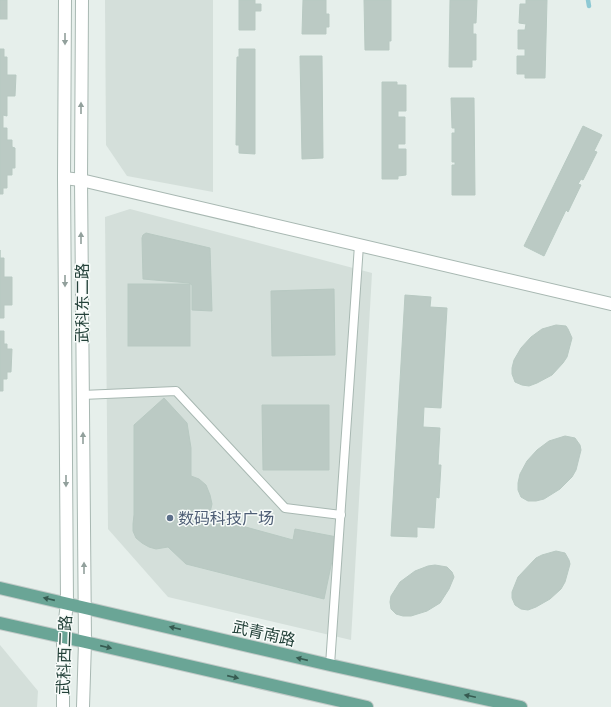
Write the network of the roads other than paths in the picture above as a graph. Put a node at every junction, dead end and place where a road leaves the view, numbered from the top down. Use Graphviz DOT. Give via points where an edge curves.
graph roads {
  1 [pos="65,0"];
  2 [pos="82,0"];
  3 [pos="64,178"];
  4 [pos="80,180"];
  5 [pos="359,245"];
  6 [pos="611,304"];
  7 [pos="82,396"];
  8 [pos="341,514"];
  9 [pos="0,588"];
  10 [pos="67,603"];
  11 [pos="84,607"];
  12 [pos="0,624"];
  13 [pos="63,637"];
  14 [pos="85,642"];
  15 [pos="330,665"];
  16 [pos="62,707"];
  17 [pos="83,707"];
  18 [pos="367,707"];
  19 [pos="521,707"];
  1 -- 3 [label="street, 武科东二路, one-way"];
  4 -- 2 [label="street, 武科东二路, one-way"];
  3 -- 4 [label="street"];
  3 -- 10 [label="street, 武科东二路, one-way"];
  4 -- 5 [label="street"];
  7 -- 4 [label="street, 武科东二路, one-way"];
  5 -- 6 [label="street"];
  5 -- 8 [label="lane"];
  7 -- 8 [label="lane" via="176,391 285,508"];
  11 -- 7 [label="street, 武科东二路, one-way"];
  8 -- 15 [label="lane"];
  10 -- 9 [label="main road, 武青南路, one-way"];
  10 -- 11 [label="main road, 武青南路"];
  10 -- 13 [label="street, 武科西二路"];
  11 -- 14 [label="street, 武科西二路"];
  15 -- 11 [label="main road, 武青南路, one-way"];
  12 -- 13 [label="main road"];
  13 -- 14 [label="main road"];
  13 -- 16 [label="street, 武科西二路"];
  14 -- 17 [label="street, 武科西二路"];
  14 -- 18 [label="main road, one-way"];
  19 -- 15 [label="main road, 武青南路, one-way"];
}
